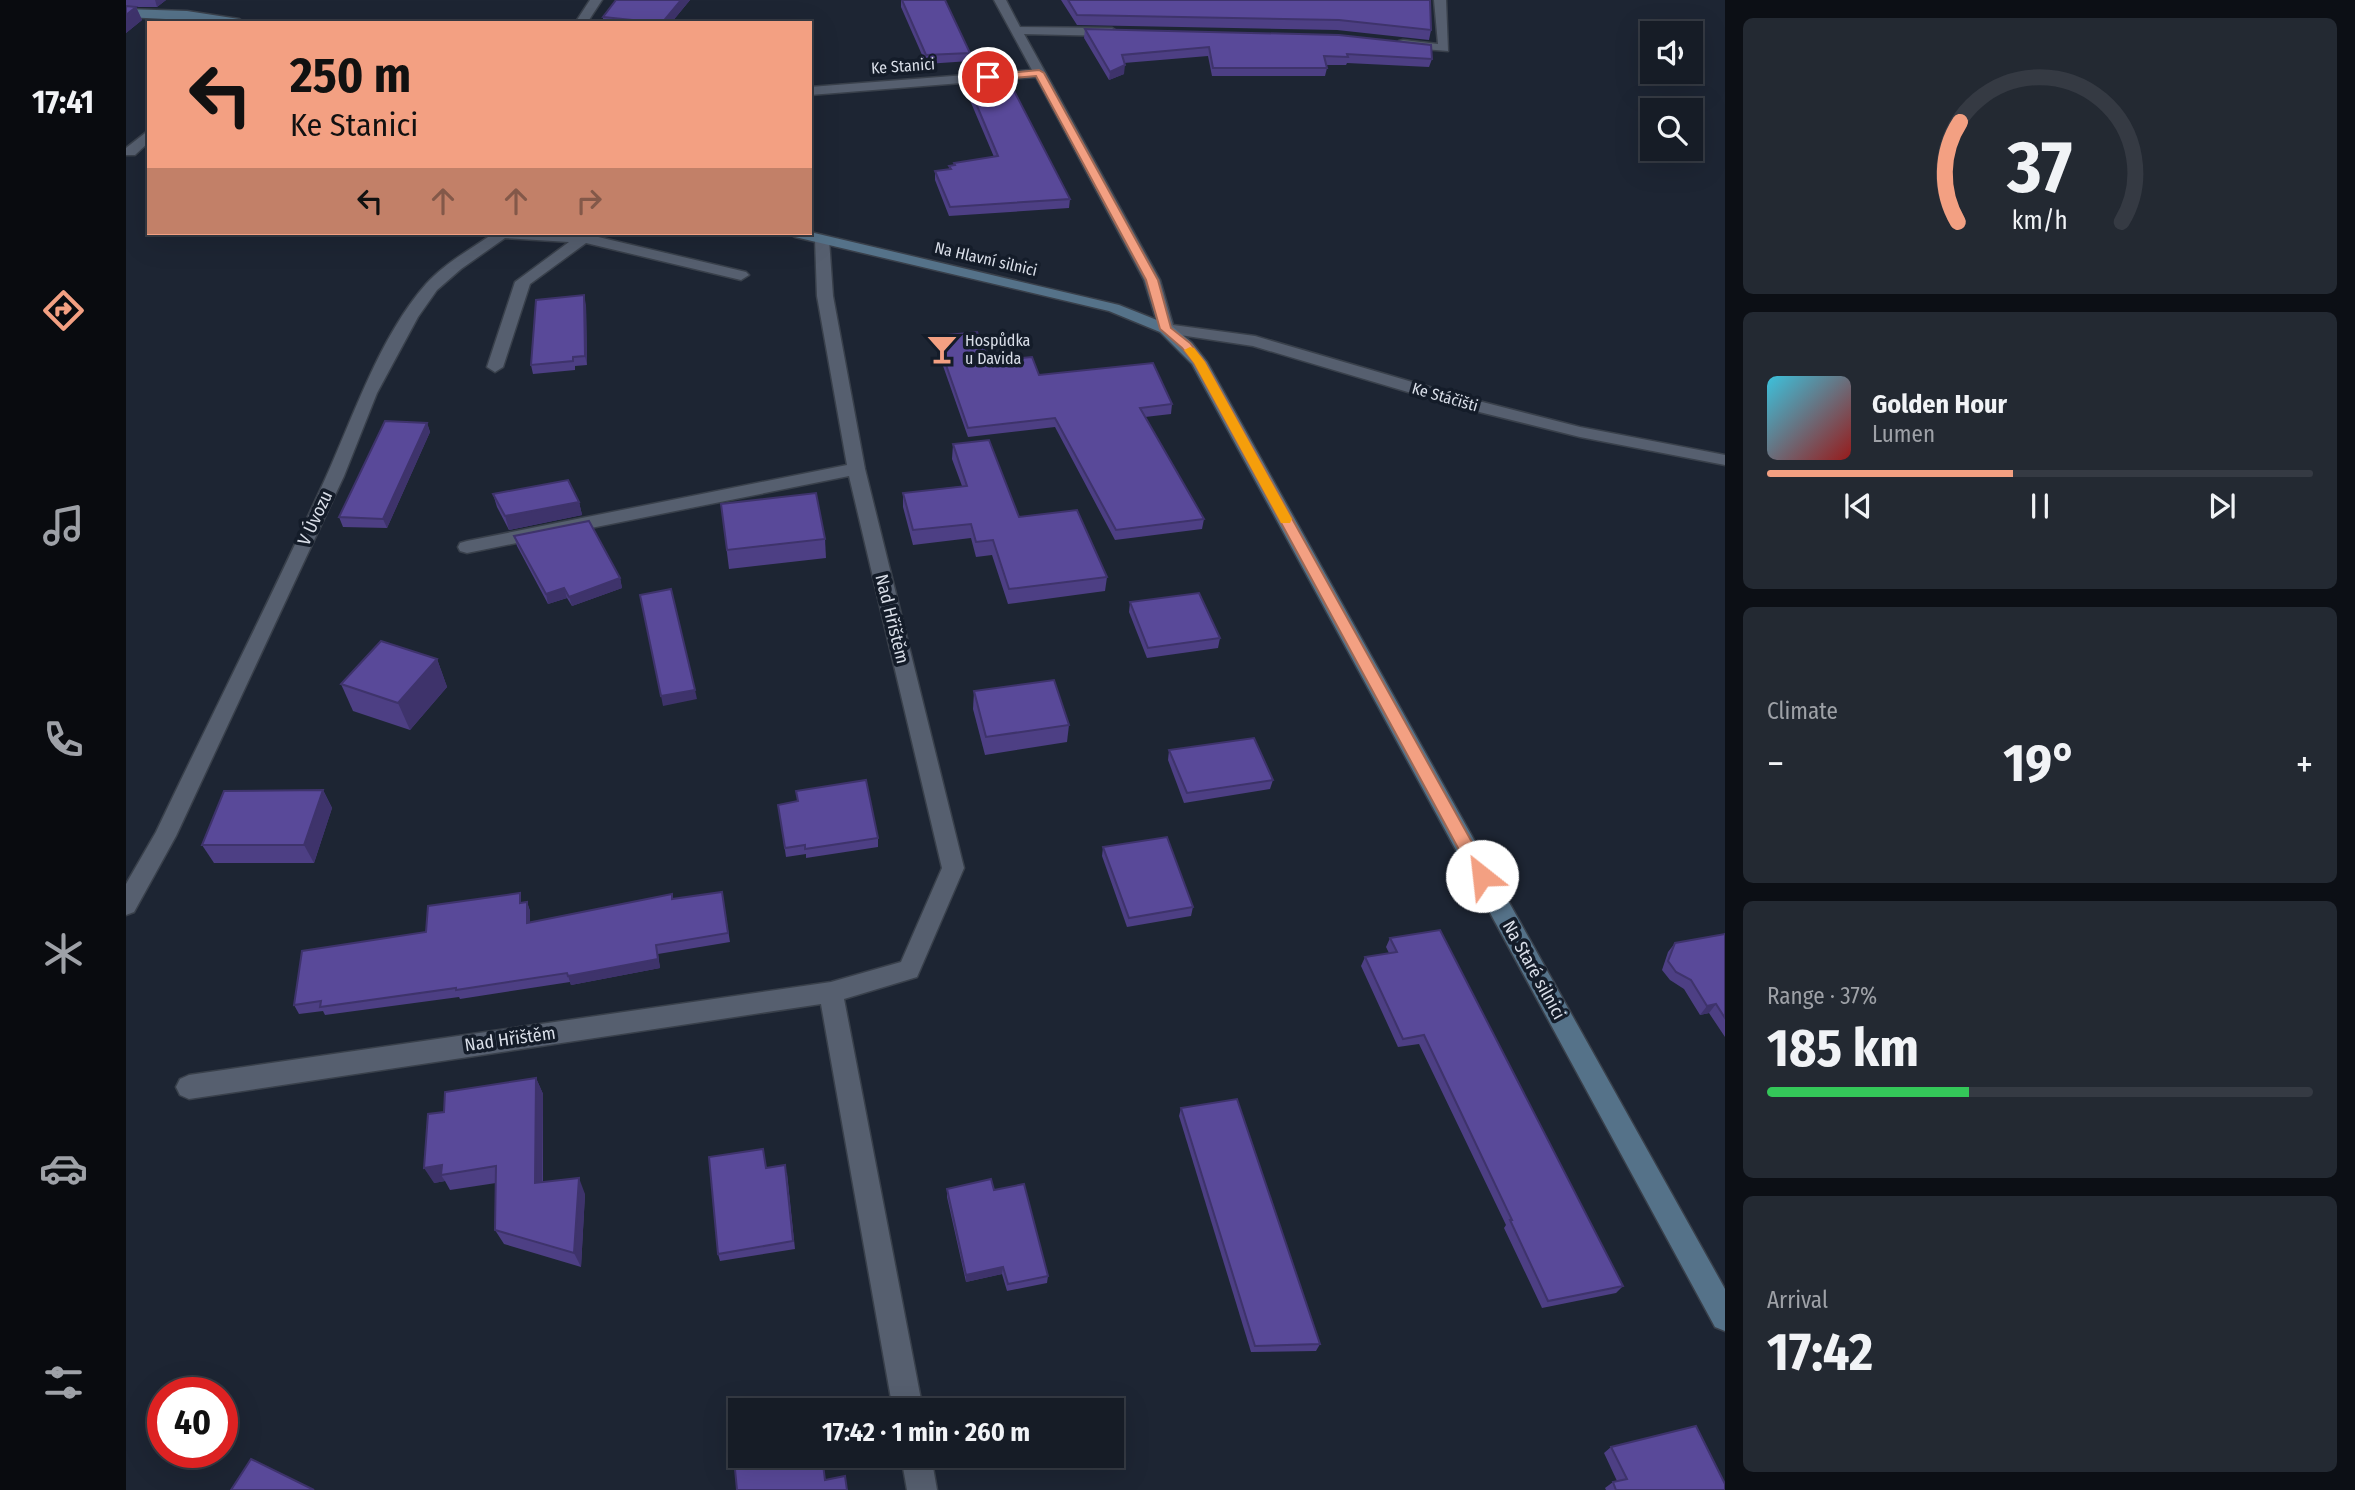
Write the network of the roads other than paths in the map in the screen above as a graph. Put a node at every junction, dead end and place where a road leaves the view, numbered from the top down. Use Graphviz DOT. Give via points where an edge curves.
graph roads {
  1 [pos="596,0"];
  2 [pos="1000,0"];
  3 [pos="1440,0"];
  4 [pos="126,13"];
  5 [pos="226,21"];
  6 [pos="582,21"];
  7 [pos="1016,30"];
  8 [pos="1128,32"];
  9 [pos="1391,43"];
  10 [pos="1039,73"];
  11 [pos="812,91"];
  12 [pos="147,136"];
  13 [pos="130,152"];
  14 [pos="501,235"];
  15 [pos="586,235"];
  16 [pos="805,235"];
  17 [pos="822,239"];
  18 [pos="741,275"];
  19 [pos="1166,329"];
  20 [pos="495,367"];
  21 [pos="1725,460"];
  22 [pos="856,469"];
  23 [pos="467,547"];
  24 [pos="126,905"];
  25 [pos="831,992"];
  26 [pos="189,1087"];
  27 [pos="1725,1317"];
  28 [pos="906,1398"];
  29 [pos="918,1468"];
  30 [pos="922,1490"];
  1 -- 6 [label="street"];
  2 -- 7 [label="street"];
  3 -- 9 [label="street" via="1444,48"];
  4 -- 5 [label="street"];
  7 -- 8 [label="street"];
  7 -- 10 [label="street"];
  10 -- 11 [label="street, Ke Stanici"];
  10 -- 19 [label="street" via="1152,280"];
  12 -- 13 [label="street"];
  14 -- 24 [label="street, V Úvozu" via="432,287 411,316 369,393 335,476 165,836"];
  15 -- 18 [label="street, V Úvozu"];
  15 -- 20 [label="street" via="523,282"];
  16 -- 17 [label="street, Na Hlavní silnici"];
  17 -- 19 [label="street, Na Hlavní silnici" via="1101,305"];
  17 -- 22 [label="street, Nad Hřištěm" via="825,296"];
  19 -- 21 [label="street, Ke Stáčišti" via="1255,341 1461,402 1580,432"];
  19 -- 27 [label="street, Na Staré silnici" via="1199,362"];
  22 -- 23 [label="street"];
  22 -- 25 [label="street, Nad Hřištěm" via="953,868 909,970"];
  25 -- 26 [label="street, Nad Hřištěm"];
  25 -- 28 [label="street"];
  29 -- 30 [label="street"];
}
